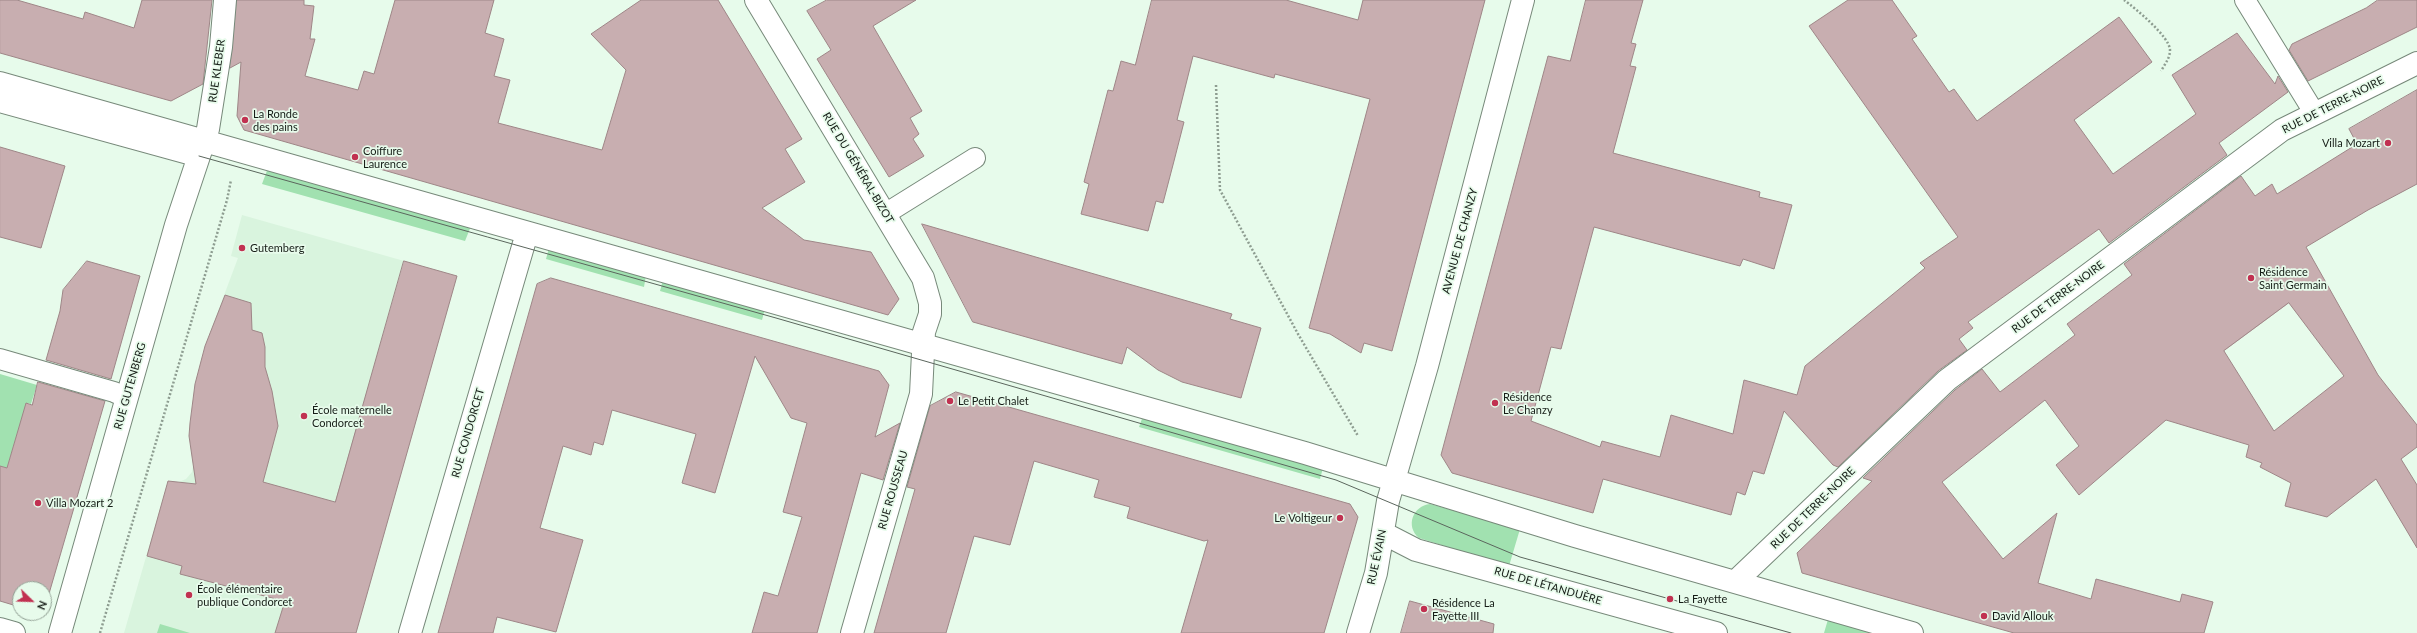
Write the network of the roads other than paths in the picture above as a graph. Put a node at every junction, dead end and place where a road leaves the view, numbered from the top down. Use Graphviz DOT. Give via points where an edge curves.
graph roads {
  1 [pos="225,0"];
  2 [pos="756,0"];
  3 [pos="1523,0"];
  4 [pos="2245,0"];
  5 [pos="2417,63"];
  6 [pos="0,83"];
  7 [pos="0,101"];
  8 [pos="2315,114"];
  9 [pos="202,149"];
  10 [pos="975,158"];
  11 [pos="885,214"];
  12 [pos="527,233"];
  13 [pos="923,345"];
  14 [pos="0,359"];
  15 [pos="127,398"];
  16 [pos="1394,480"];
  17 [pos="1383,533"];
  18 [pos="1736,581"];
  19 [pos="0,629"];
  20 [pos="14,633"];
  21 [pos="60,633"];
  22 [pos="410,633"];
  23 [pos="852,633"];
  24 [pos="1358,633"];
  25 [pos="1716,633"];
  26 [pos="1912,633"];
  1 -- 9 [label="street, RUE KLEBER" via="221,47"];
  2 -- 11 [label="street, RUE DU GÉNÉRAL-BIZOT"];
  3 -- 16 [label="street, AVENUE DE CHANZY" via="1427,366"];
  4 -- 8 [label="lane"];
  5 -- 8 [label="street, RUE DE TERRE-NOIRE"];
  6 -- 9 [label="street"];
  7 -- 9 [label="street"];
  8 -- 18 [label="street, RUE DE TERRE-NOIRE" via="2282,130 1947,380"];
  9 -- 12 [label="street"];
  9 -- 15 [label="street, RUE GUTENBERG" via="176,225"];
  10 -- 11 [label="lane"];
  11 -- 13 [label="street, RUE DU GÉNÉRAL-BIZOT" via="923,278 930,309"];
  12 -- 13 [label="street"];
  12 -- 22 [label="street, RUE CONDORCET"];
  13 -- 16 [label="street"];
  13 -- 23 [label="street, RUE ROUSSEAU" via="921,394"];
  14 -- 15 [label="lane"];
  15 -- 21 [label="street, RUE GUTENBERG"];
  16 -- 17 [label="street, RUE ÉVAIN"];
  16 -- 18 [label="street" via="1575,536"];
  17 -- 24 [label="street, RUE ÉVAIN" via="1376,573"];
  17 -- 25 [label="street, RUE DE LÉTANDUÈRE" via="1416,550"];
  18 -- 26 [label="street"];
  19 -- 20 [label="street"];
}
